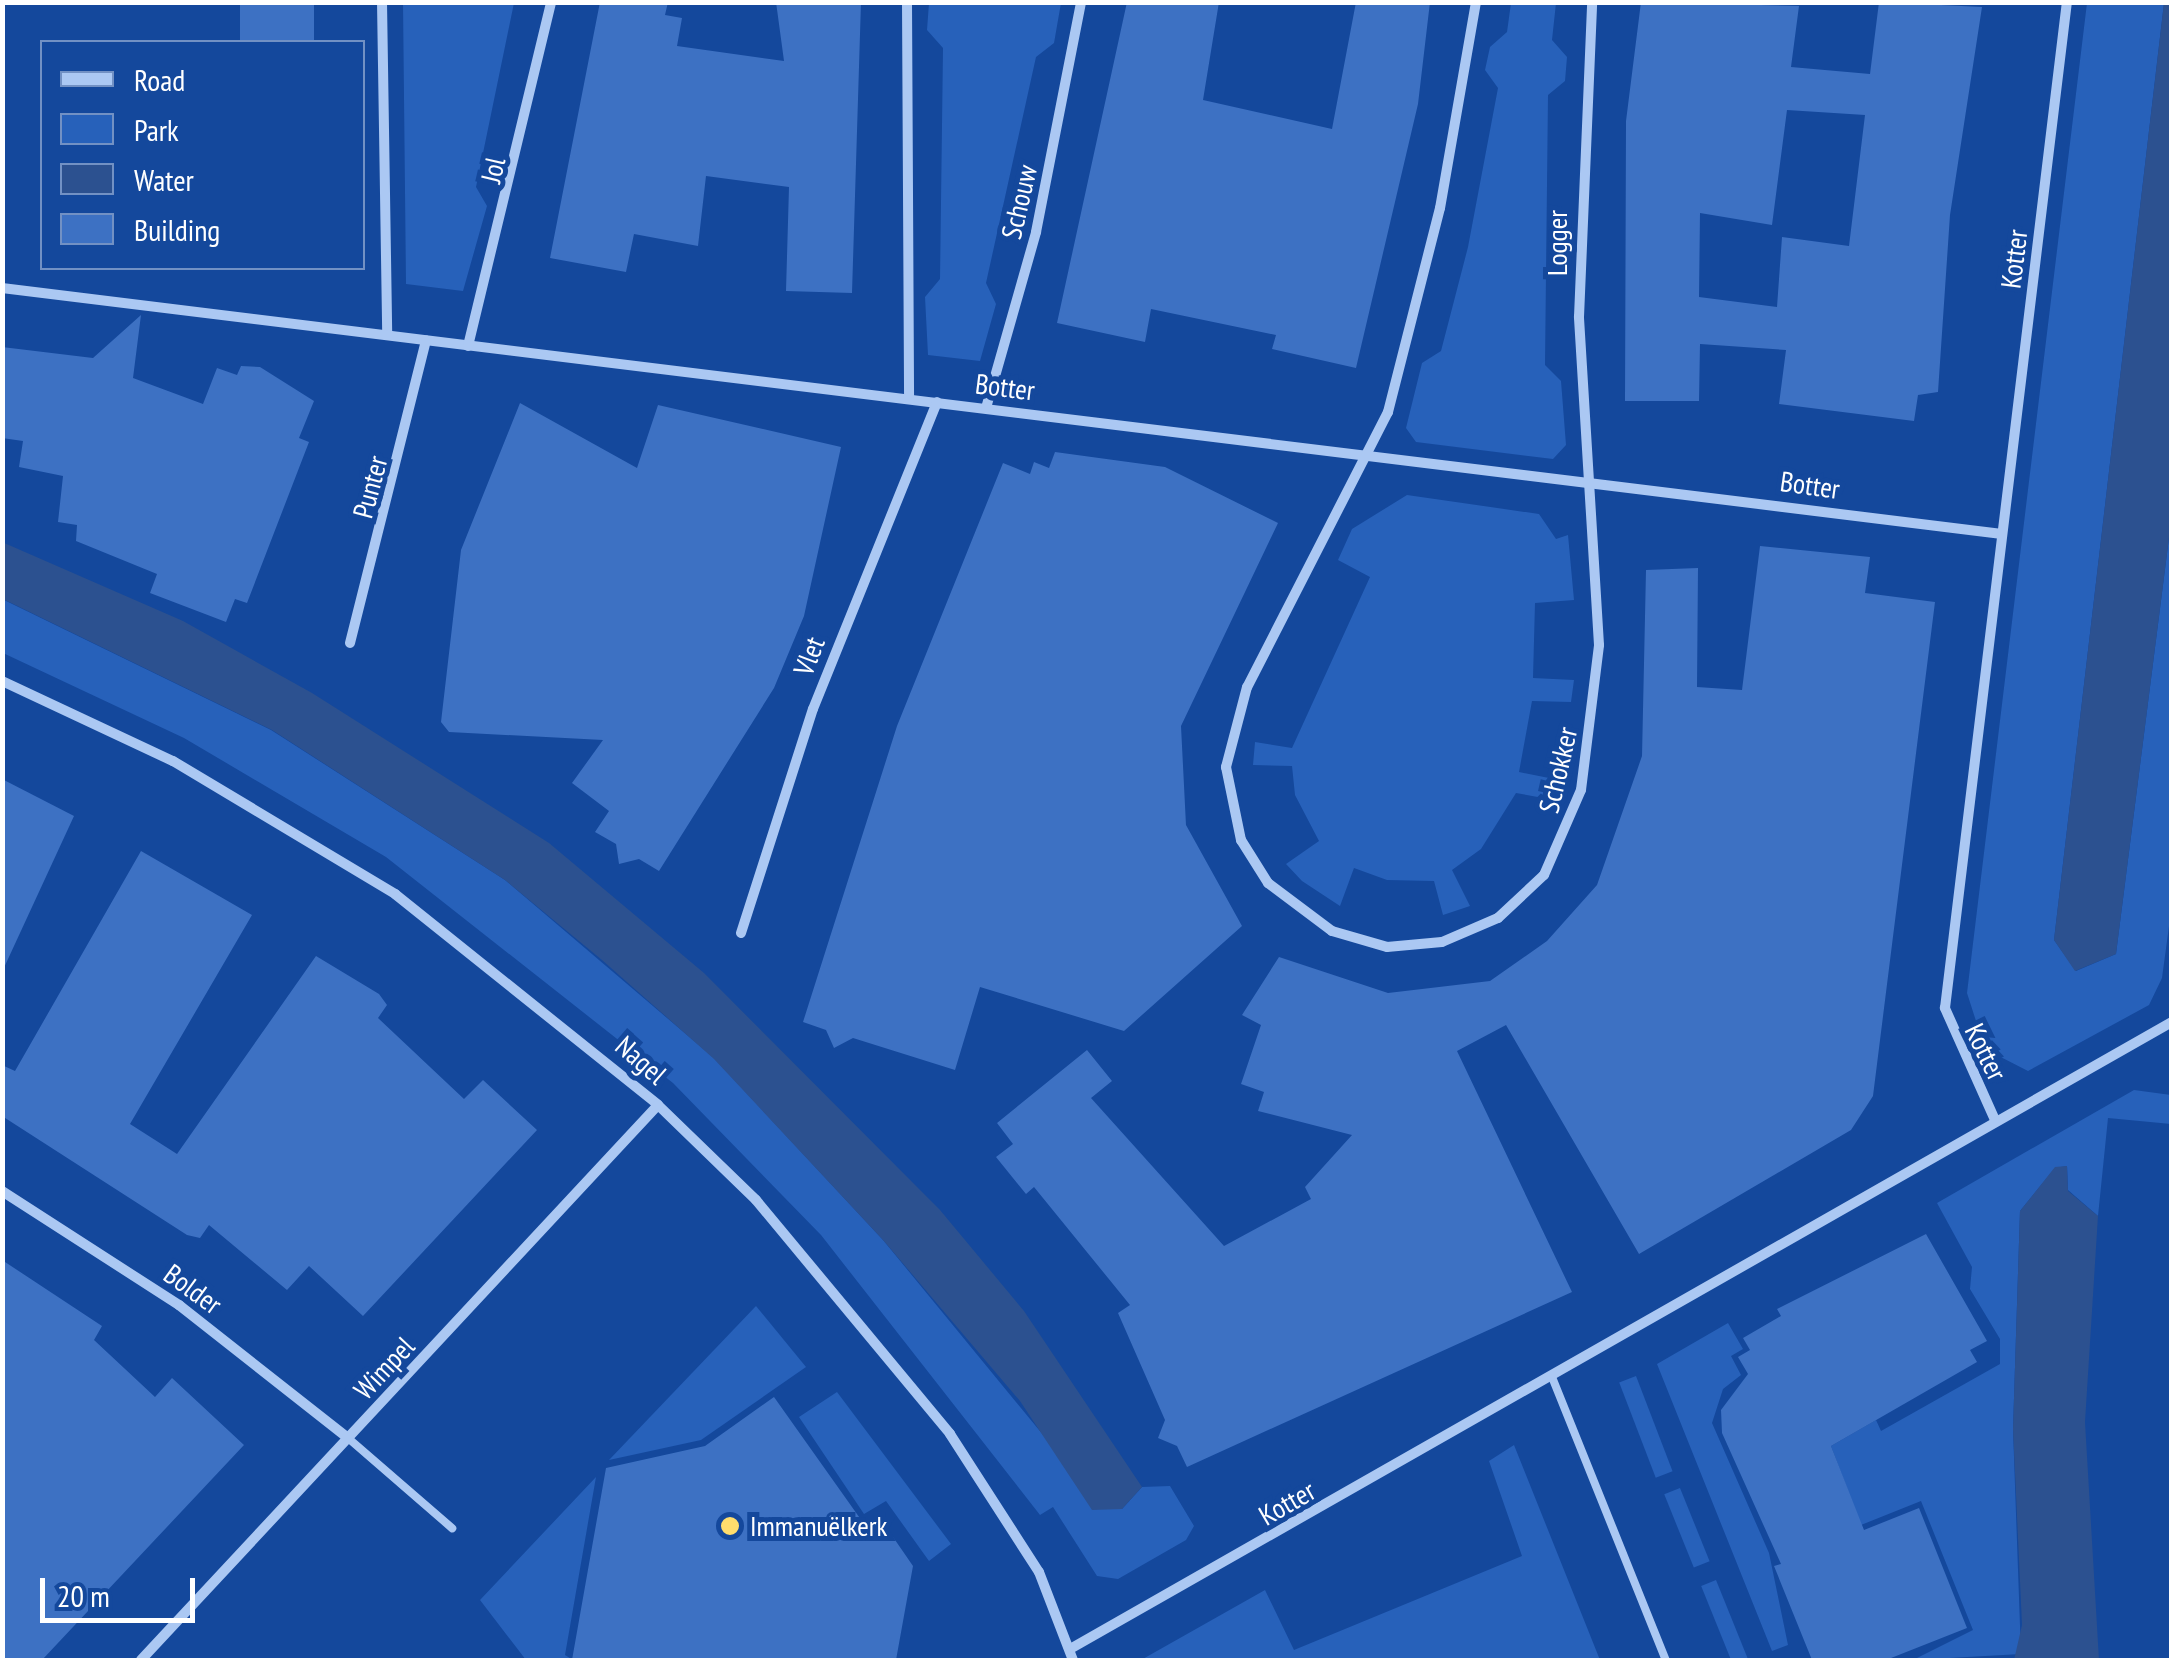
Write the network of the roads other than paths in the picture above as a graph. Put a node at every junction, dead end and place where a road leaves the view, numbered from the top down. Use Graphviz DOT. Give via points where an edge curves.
graph roads {
  1 [pos="382,2"];
  2 [pos="551,2"];
  3 [pos="907,2"];
  4 [pos="1081,2"];
  5 [pos="1476,2"];
  6 [pos="1592,2"];
  7 [pos="2067,2"];
  8 [pos="2,288"];
  9 [pos="387,335"];
  10 [pos="426,340"];
  11 [pos="468,346"];
  12 [pos="908,398"];
  13 [pos="937,402"];
  14 [pos="986,408"];
  15 [pos="1364,456"];
  16 [pos="1589,483"];
  17 [pos="2002,534"];
  18 [pos="350,644"];
  19 [pos="2,681"];
  20 [pos="742,933"];
  21 [pos="2172,1022"];
  22 [pos="658,1105"];
  23 [pos="1995,1120"];
  24 [pos="2,1190"];
  25 [pos="1552,1377"];
  26 [pos="348,1438"];
  27 [pos="452,1528"];
  28 [pos="1072,1655"];
  29 [pos="141,1660"];
  30 [pos="1666,1660"];
  1 -- 9 [label="street"];
  2 -- 11 [label="street, Jol"];
  3 -- 12 [label="street"];
  4 -- 14 [label="street, Schouw" via="1036,232"];
  5 -- 15 [label="street" via="1423,281 1388,412"];
  6 -- 16 [label="street, Logger" via="1579,298"];
  7 -- 17 [label="street, Kotter"];
  8 -- 9 [label="street, Botter"];
  9 -- 10 [label="street, Botter"];
  10 -- 11 [label="street, Botter"];
  10 -- 18 [label="street, Punter"];
  11 -- 12 [label="street, Botter"];
  12 -- 13 [label="street, Botter"];
  13 -- 14 [label="street, Botter"];
  13 -- 20 [label="street, Vlet" via="816,699"];
  14 -- 15 [label="street, Botter"];
  15 -- 16 [label="street, Botter"];
  15 -- 16 [label="street, Schokker" via="1246,686 1226,767 1241,840 1268,883 1307,917 1388,946 1442,942 1498,918 1560,848 1581,790 1597,679"];
  16 -- 17 [label="street, Botter"];
  17 -- 23 [label="street, Kotter" via="1945,1008"];
  19 -- 22 [label="street, Nagel" via="221,787 395,894"];
  21 -- 23 [label="street"];
  22 -- 26 [label="street, Wimpel"];
  22 -- 28 [label="street, Nagel" via="756,1200 950,1434 1032,1560"];
  23 -- 25 [label="street, Kotter"];
  24 -- 26 [label="street, Bolder" via="179,1305"];
  25 -- 28 [label="street, Kotter"];
  25 -- 30 [label="lane"];
  26 -- 27 [label="lane"];
  26 -- 29 [label="street, Wimpel"];
}
